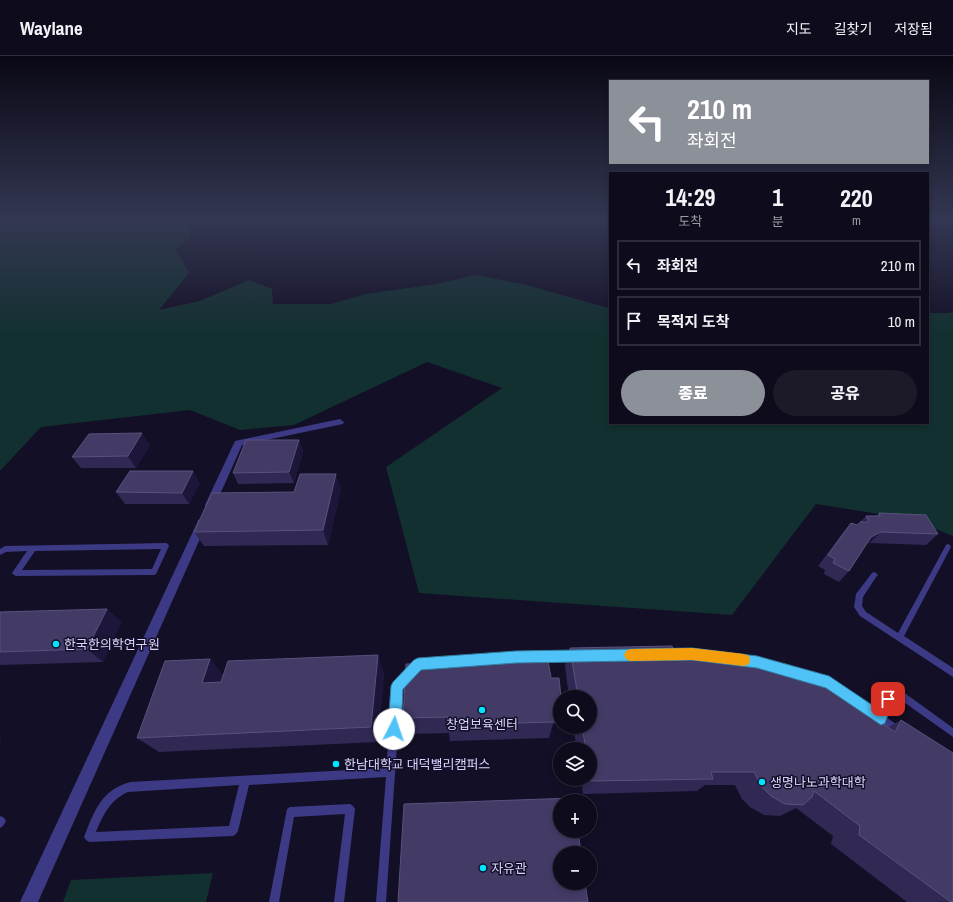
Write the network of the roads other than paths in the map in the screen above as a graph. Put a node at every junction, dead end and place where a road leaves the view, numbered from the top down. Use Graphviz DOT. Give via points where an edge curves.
graph roads {
  1 [pos="340,422"];
  2 [pos="948,547"];
  3 [pos="33,548"];
  4 [pos="0,552"];
  5 [pos="874,574"];
  6 [pos="899,638"];
  7 [pos="662,655"];
  8 [pos="585,656"];
  9 [pos="757,662"];
  10 [pos="953,673"];
  11 [pos="800,674"];
  12 [pos="881,719"];
  13 [pos="953,733"];
  14 [pos="905,736"];
  15 [pos="391,772"];
  16 [pos="245,780"];
  17 [pos="30,902"];
  18 [pos="274,902"];
  19 [pos="339,902"];
  20 [pos="381,902"];
  1 -- 17 [label="street" via="238,443"];
  2 -- 6 [label="lane"];
  3 -- 3 [label="lane" via="158,546 166,546 154,572 16,573"];
  3 -- 4 [label="lane" via="5,549"];
  5 -- 6 [label="lane" via="859,596 858,607 863,614"];
  6 -- 10 [label="lane"];
  7 -- 9 [label="lane" via="692,654"];
  8 -- 15 [label="lane" via="516,657 418,664 397,686"];
  11 -- 12 [label="lane" via="829,682"];
  12 -- 13 [label="lane" via="892,689"];
  12 -- 14 [label="lane"];
  15 -- 16 [label="lane"];
  15 -- 20 [label="lane"];
  16 -- 16 [label="lane" via="126,787 102,806 89,837 233,831"];
  18 -- 19 [label="lane" via="290,812 350,809"];
}
